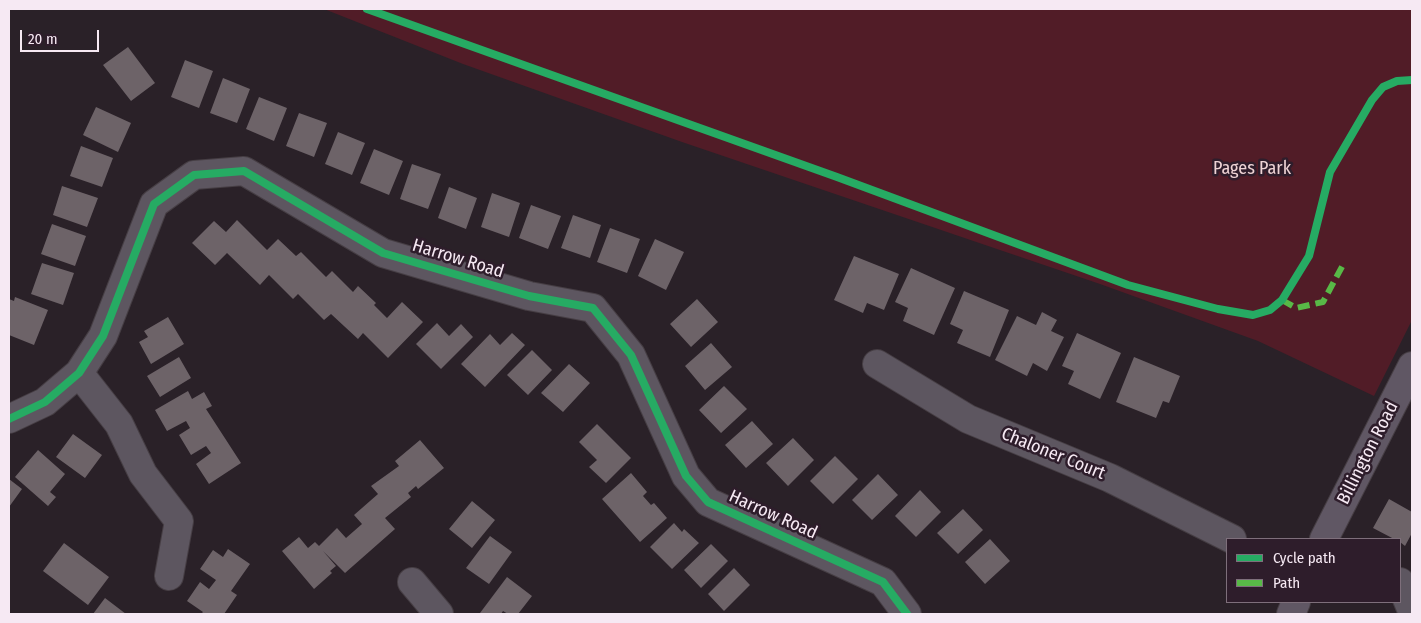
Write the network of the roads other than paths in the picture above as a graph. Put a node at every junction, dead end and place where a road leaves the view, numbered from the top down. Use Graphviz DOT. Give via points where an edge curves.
graph roads {
  1 [pos="877,364"];
  2 [pos="1412,366"];
  3 [pos="78,373"];
  4 [pos="9,419"];
  5 [pos="1230,538"];
  6 [pos="1327,538"];
  7 [pos="169,576"];
  8 [pos="412,582"];
  9 [pos="1401,584"];
  10 [pos="1412,611"];
  11 [pos="439,614"];
  12 [pos="907,614"];
  1 -- 5 [label="street, Chaloner Court" via="968,420 1110,478"];
  2 -- 6 [label="street, Billington Road"];
  3 -- 4 [label="street, Harrow Road" via="45,402"];
  3 -- 7 [label="street" via="119,424 142,474 179,520"];
  3 -- 12 [label="street, Harrow Road" via="103,336 154,204 194,175 244,172 383,253 528,296 593,308 630,355 686,476 708,502 883,582"];
  8 -- 11 [label="street"];
  9 -- 10 [label="street"];
}
